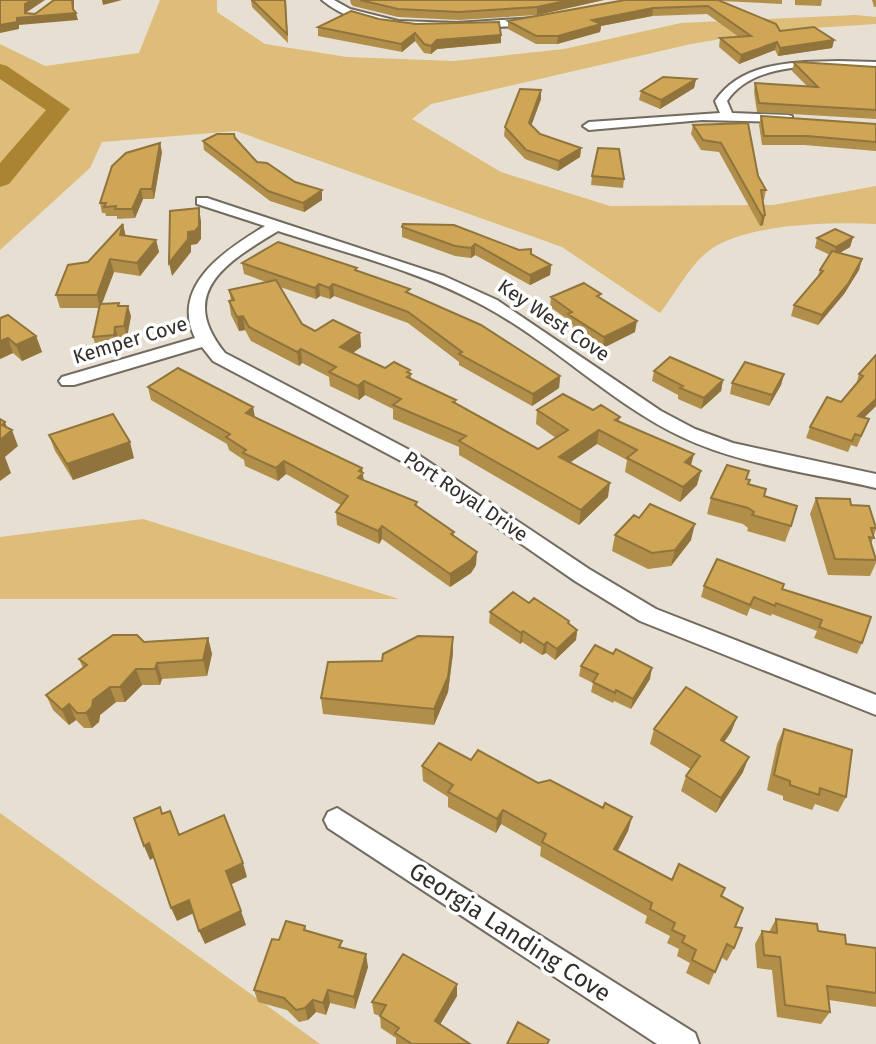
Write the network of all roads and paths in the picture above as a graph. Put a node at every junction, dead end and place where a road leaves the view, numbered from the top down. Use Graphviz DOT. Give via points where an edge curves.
graph roads {
  1 [pos="327,0"];
  2 [pos="547,19"];
  3 [pos="876,65"];
  4 [pos="727,116"];
  5 [pos="799,120"];
  6 [pos="589,126"];
  7 [pos="202,201"];
  8 [pos="277,225"];
  9 [pos="203,341"];
  10 [pos="68,381"];
  11 [pos="876,481"];
  12 [pos="876,705"];
  13 [pos="337,820"];
  14 [pos="684,1044"];
  1 -- 2 [label="street" via="355,15 407,23"];
  3 -- 4 [label="street" via="790,67 745,77 723,94"];
  4 -- 5 [label="street"];
  4 -- 6 [label="street"];
  7 -- 8 [label="street, Key West Cove"];
  8 -- 9 [label="street" via="214,270 198,290 194,314"];
  8 -- 11 [label="street, Key West Cove" via="479,297 689,433 729,448"];
  9 -- 10 [label="street, Kemper Cove"];
  9 -- 12 [label="street, Port Royal Drive" via="229,363 410,458 648,615"];
  13 -- 14 [label="street, Georgia Landing Cove"];
}
